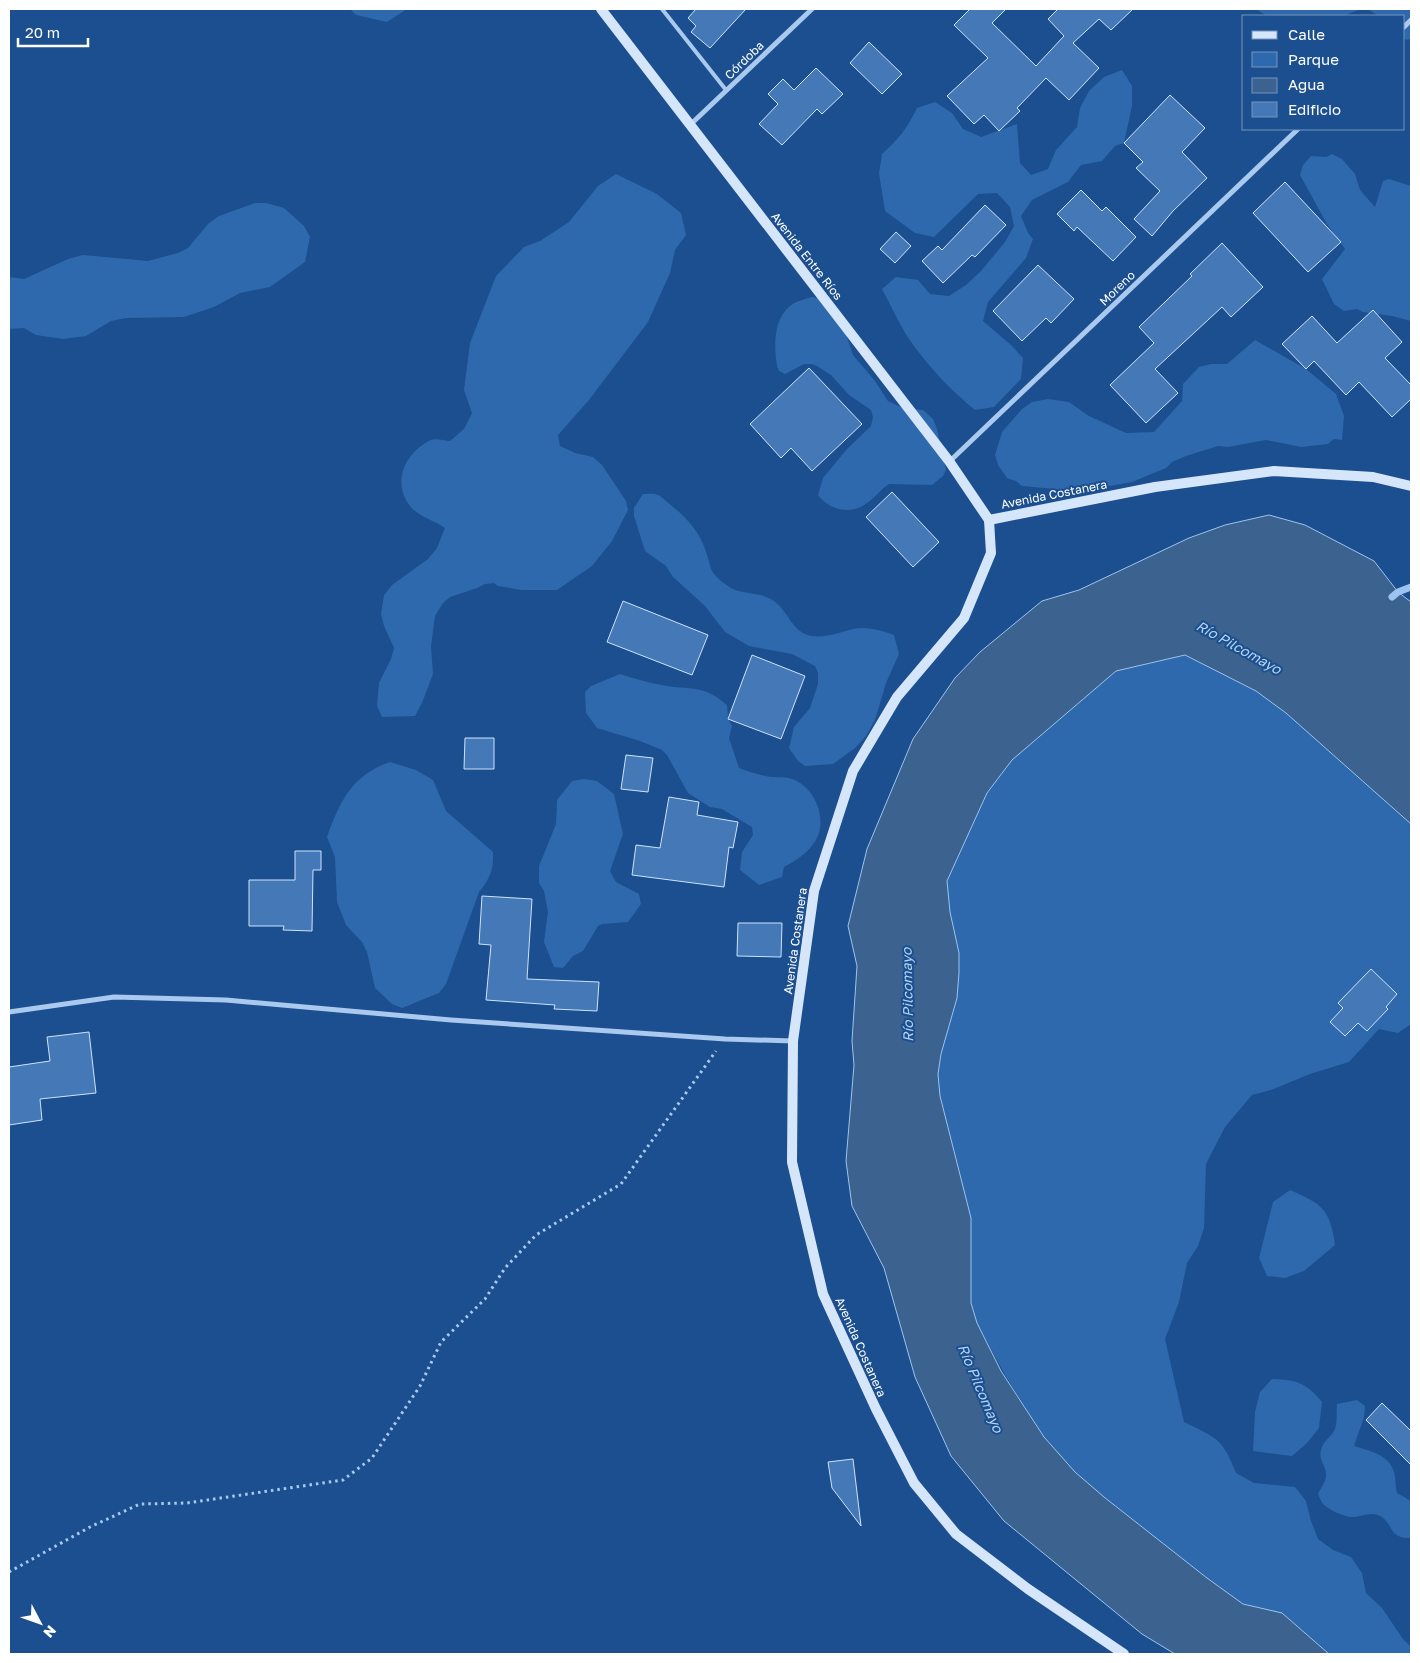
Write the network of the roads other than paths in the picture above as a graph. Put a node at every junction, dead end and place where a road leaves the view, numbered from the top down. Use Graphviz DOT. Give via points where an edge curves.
graph roads {
  1 [pos="601,9"];
  2 [pos="662,9"];
  3 [pos="812,9"];
  4 [pos="726,90"];
  5 [pos="690,125"];
  6 [pos="1297,130"];
  7 [pos="949,462"];
  8 [pos="1411,486"];
  9 [pos="989,520"];
  10 [pos="9,1012"];
  11 [pos="794,1041"];
  12 [pos="1124,1654"];
  1 -- 5 [label="street, Avenida Entre Ríos"];
  2 -- 4 [label="lane"];
  3 -- 4 [label="street, Córdoba"];
  4 -- 5 [label="street, Córdoba"];
  5 -- 7 [label="street, Avenida Entre Ríos"];
  6 -- 7 [label="street, Moreno"];
  7 -- 9 [label="street, Avenida Entre Ríos"];
  8 -- 9 [label="street, Avenida Costanera" via="1373,477 1274,471 1155,487"];
  9 -- 11 [label="street, Avenida Costanera" via="991,553 964,618 897,697 853,771 814,892"];
  10 -- 11 [label="street" via="114,997 226,1000 451,1020"];
  11 -- 12 [label="street, Avenida Costanera" via="792,1162 823,1294 914,1483 956,1534"];
}
